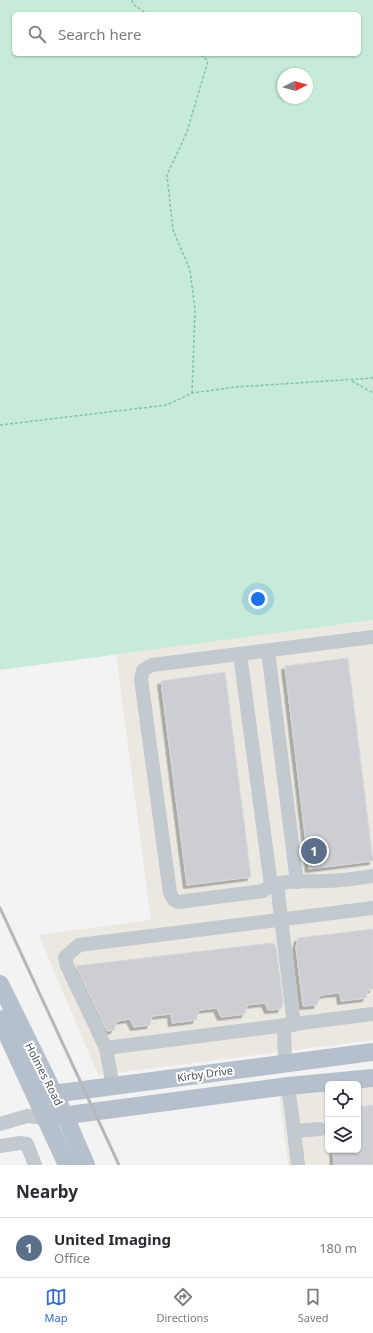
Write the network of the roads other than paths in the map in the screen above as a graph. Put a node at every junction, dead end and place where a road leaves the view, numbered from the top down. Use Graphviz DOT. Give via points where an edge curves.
graph roads {
  1 [pos="373,637"];
  2 [pos="268,651"];
  3 [pos="240,654"];
  4 [pos="373,876"];
  5 [pos="297,882"];
  6 [pos="274,884"];
  7 [pos="373,908"];
  8 [pos="281,920"];
  9 [pos="0,984"];
  10 [pos="373,1014"];
  11 [pos="0,1019"];
  12 [pos="289,1026"];
  13 [pos="106,1048"];
  14 [pos="373,1052"];
  15 [pos="285,1063"];
  16 [pos="373,1078"];
  17 [pos="288,1086"];
  18 [pos="113,1087"];
  19 [pos="45,1094"];
  20 [pos="27,1116"];
  21 [pos="65,1116"];
  22 [pos="46,1118"];
  23 [pos="0,1124"];
  24 [pos="320,1129"];
  25 [pos="294,1131"];
  26 [pos="0,1146"];
  27 [pos="36,1165"];
  28 [pos="67,1165"];
  29 [pos="86,1165"];
  30 [pos="298,1165"];
  1 -- 2 [label="lane"];
  2 -- 3 [label="lane"];
  2 -- 5 [label="lane"];
  3 -- 6 [label="lane"];
  3 -- 6 [label="lane" via="152,665 143,670 141,679 171,897 178,902 263,891"];
  4 -- 5 [label="lane" via="326,882"];
  5 -- 6 [label="lane"];
  6 -- 8 [label="lane"];
  7 -- 8 [label="lane"];
  8 -- 12 [label="lane"];
  8 -- 13 [label="lane" via="79,945 65,957 67,966"];
  9 -- 19 [label="main road, Holmes Road" via="34,1055"];
  10 -- 12 [label="lane"];
  11 -- 19 [label="main road, Holmes Road"];
  12 -- 13 [label="lane"];
  12 -- 15 [label="lane"];
  13 -- 18 [label="lane"];
  14 -- 15 [label="main road, Kirby Drive"];
  15 -- 17 [label="main road"];
  15 -- 18 [label="main road, Kirby Drive"];
  16 -- 17 [label="main road, Kirby Drive"];
  17 -- 21 [label="main road, Kirby Drive"];
  17 -- 25 [label="lane"];
  18 -- 19 [label="main road, Kirby Drive"];
  19 -- 20 [label="lane"];
  19 -- 21 [label="main road, Holmes Road"];
  19 -- 22 [label="main road, Holmes Road"];
  20 -- 22 [label="lane"];
  20 -- 23 [label="lane"];
  21 -- 22 [label="main road, Kirby Drive"];
  21 -- 29 [label="main road, Holmes Road"];
  22 -- 28 [label="main road, Holmes Road"];
  24 -- 25 [label="lane"];
  25 -- 30 [label="lane"];
  26 -- 27 [label="lane" via="27,1144"];
}
